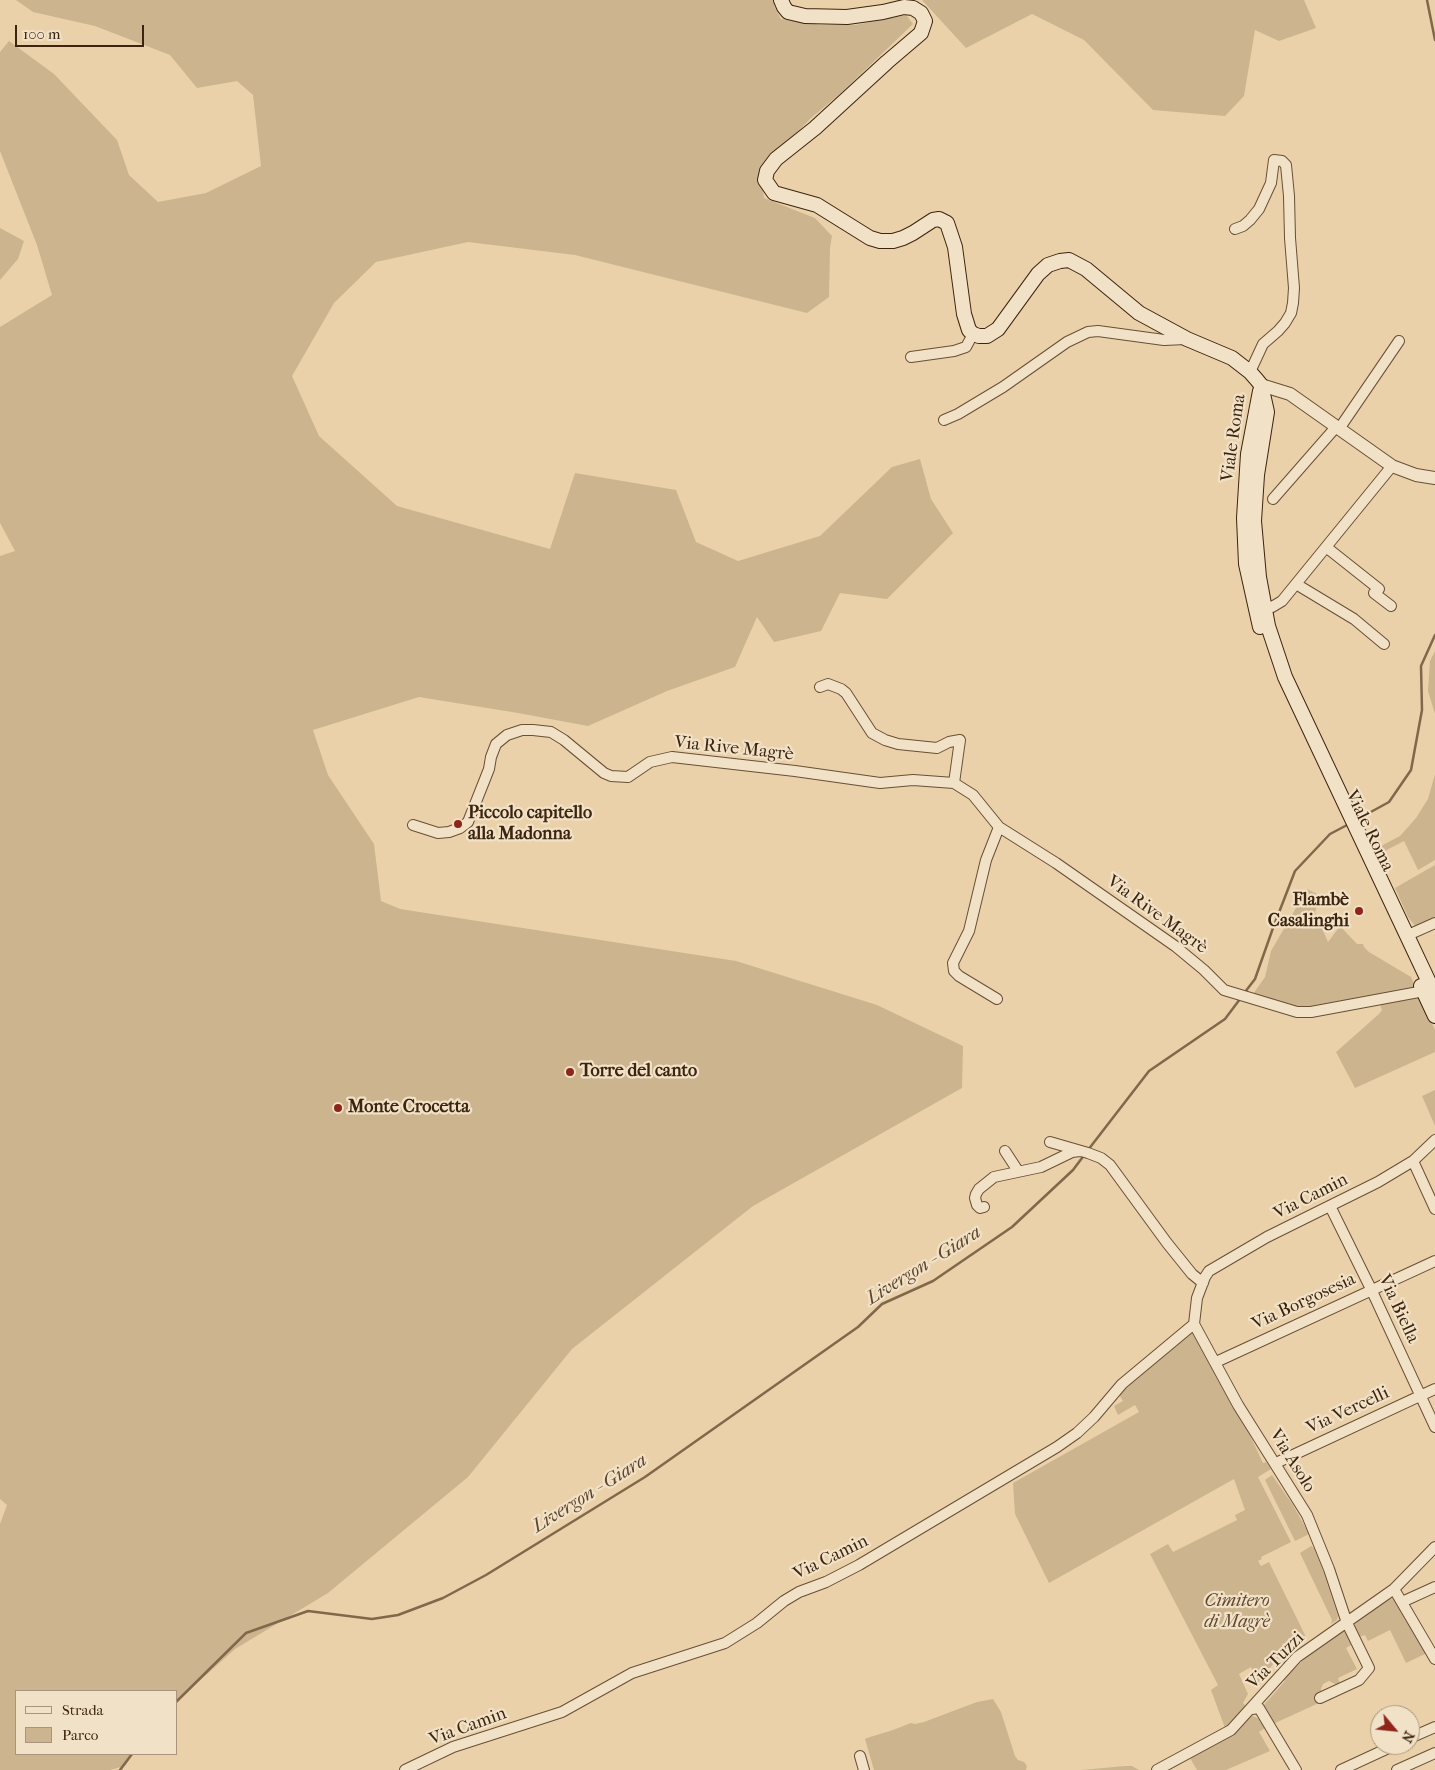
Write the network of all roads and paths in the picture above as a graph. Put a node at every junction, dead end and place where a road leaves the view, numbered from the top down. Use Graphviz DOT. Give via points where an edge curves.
graph roads {
  1 [pos="781,0"];
  2 [pos="1235,229"];
  3 [pos="974,334"];
  4 [pos="1187,339"];
  5 [pos="1399,341"];
  6 [pos="911,357"];
  7 [pos="1250,372"];
  8 [pos="1260,385"];
  9 [pos="944,420"];
  10 [pos="1337,428"];
  11 [pos="1392,466"];
  12 [pos="1435,478"];
  13 [pos="1273,499"];
  14 [pos="1326,547"];
  15 [pos="1296,584"];
  16 [pos="1265,606"];
  17 [pos="1392,606"];
  18 [pos="1384,644"];
  19 [pos="820,687"];
  20 [pos="1321,764"];
  21 [pos="954,783"];
  22 [pos="413,825"];
  23 [pos="999,827"];
  24 [pos="1435,923"];
  25 [pos="1404,937"];
  26 [pos="1430,991"];
  27 [pos="997,999"];
  28 [pos="1435,1016"];
  29 [pos="1435,1140"];
  30 [pos="1050,1142"];
  31 [pos="1081,1150"];
  32 [pos="1005,1151"];
  33 [pos="1413,1160"];
  34 [pos="1018,1171"];
  35 [pos="1330,1206"];
  36 [pos="984,1207"];
  37 [pos="1435,1209"];
  38 [pos="1435,1261"];
  39 [pos="1203,1283"];
  40 [pos="1372,1289"];
  41 [pos="1194,1324"];
  42 [pos="1216,1362"];
  43 [pos="1435,1389"];
  44 [pos="1420,1395"];
  45 [pos="1435,1427"];
  46 [pos="1276,1463"];
  47 [pos="1435,1548"];
  48 [pos="1435,1587"];
  49 [pos="1394,1589"];
  50 [pos="1402,1602"];
  51 [pos="1347,1623"];
  52 [pos="1434,1656"];
  53 [pos="1320,1698"];
  54 [pos="1252,1709"];
  55 [pos="1435,1727"];
  56 [pos="1420,1734"];
  57 [pos="1435,1753"];
  58 [pos="1373,1755"];
  59 [pos="860,1756"];
  60 [pos="1169,1767"];
  61 [pos="404,1770"];
  62 [pos="864,1770"];
  63 [pos="1157,1770"];
  64 [pos="1296,1770"];
  65 [pos="1341,1770"];
  66 [pos="1397,1770"];
  1 -- 3 [label="main road" via="788,12 805,16 847,17 904,7 921,13 926,21 922,33 776,159 765,180 774,193 817,205 864,234 880,240 903,238 939,218 947,222 955,247 964,314 969,330"];
  2 -- 7 [label="street" via="1243,226 1259,209 1271,183 1274,160 1282,161 1286,165 1289,196 1293,303 1285,323 1263,344"];
  3 -- 4 [label="main road" via="987,336 998,329 1038,274 1048,265 1069,260 1086,269 1139,313"];
  3 -- 6 [label="street" via="966,347"];
  4 -- 7 [label="main road" via="1232,358"];
  4 -- 9 [label="street" via="1164,340 1088,332 1067,342 1003,387"];
  5 -- 10 [label="street"];
  7 -- 8 [label="main road"];
  8 -- 10 [label="street" via="1290,394"];
  8 -- 16 [label="main road, Viale Roma" via="1267,412 1254,521"];
  8 -- 20 [label="main road, Viale Roma" via="1248,463 1244,518 1246,564 1255,609 1281,688"];
  10 -- 11 [label="street"];
  10 -- 13 [label="street"];
  11 -- 12 [label="street"];
  11 -- 14 [label="street"];
  14 -- 15 [label="street"];
  14 -- 17 [label="street" via="1379,589 1374,593"];
  15 -- 16 [label="street" via="1279,603"];
  15 -- 18 [label="street" via="1354,619"];
  16 -- 20 [label="main road, Viale Roma" via="1268,626 1286,677"];
  19 -- 21 [label="street" via="828,684 846,693 872,733 885,740 938,748 960,740"];
  20 -- 25 [label="main road, Viale Roma"];
  21 -- 22 [label="street, Via Rive Magrè" via="913,780 880,783 672,757 650,762 628,777 610,776 552,732 522,730 507,735 496,744 468,822 448,832"];
  21 -- 23 [label="street, Via Rive Magrè" via="973,795"];
  23 -- 26 [label="street, Via Rive Magrè" via="1142,922 1197,964 1224,990 1297,1012"];
  23 -- 27 [label="street" via="986,860 969,931 952,963 959,976"];
  24 -- 25 [label="street"];
  25 -- 26 [label="main road, Viale Roma"];
  26 -- 28 [label="main road, Viale Roma"];
  29 -- 33 [label="street, Via Camin"];
  30 -- 31 [label="street"];
  31 -- 34 [label="street" via="1041,1167"];
  31 -- 39 [label="street" via="1110,1165 1167,1243"];
  32 -- 34 [label="street"];
  33 -- 35 [label="street, Via Camin"];
  33 -- 37 [label="street"];
  34 -- 36 [label="street" via="994,1177 979,1189 975,1201 980,1208"];
  35 -- 39 [label="street, Via Camin" via="1238,1253 1209,1271"];
  35 -- 40 [label="street, Via Biella"];
  38 -- 40 [label="street, Via Borgosesia"];
  39 -- 41 [label="street, Via Camin"];
  40 -- 42 [label="street, Via Borgosesia"];
  40 -- 44 [label="street, Via Biella"];
  41 -- 42 [label="street, Via Asolo"];
  41 -- 61 [label="street, Via Camin" via="1122,1384 1094,1417 1057,1447 859,1565 799,1592 724,1643 632,1673 562,1712 453,1748"];
  42 -- 46 [label="street, Via Asolo" via="1238,1405"];
  43 -- 44 [label="street, Via Vercelli"];
  44 -- 45 [label="street, Via Biella"];
  44 -- 46 [label="street, Via Vercelli"];
  46 -- 51 [label="street, Via Asolo" via="1316,1535"];
  47 -- 49 [label="street, Via Tuzzi"];
  48 -- 50 [label="street"];
  49 -- 50 [label="street"];
  49 -- 51 [label="street, Via Tuzzi"];
  50 -- 52 [label="street"];
  51 -- 53 [label="street, Via Asolo" via="1369,1668 1359,1680"];
  51 -- 54 [label="street, Via Tuzzi" via="1297,1657"];
  54 -- 60 [label="street, Via Tuzzi" via="1225,1734"];
  54 -- 64 [label="street" via="1259,1708"];
  55 -- 56 [label="street"];
  57 -- 66 [label="street"];
  58 -- 65 [label="street"];
  59 -- 62 [label="street"];
  60 -- 63 [label="street, Via Tuzzi"];
}
